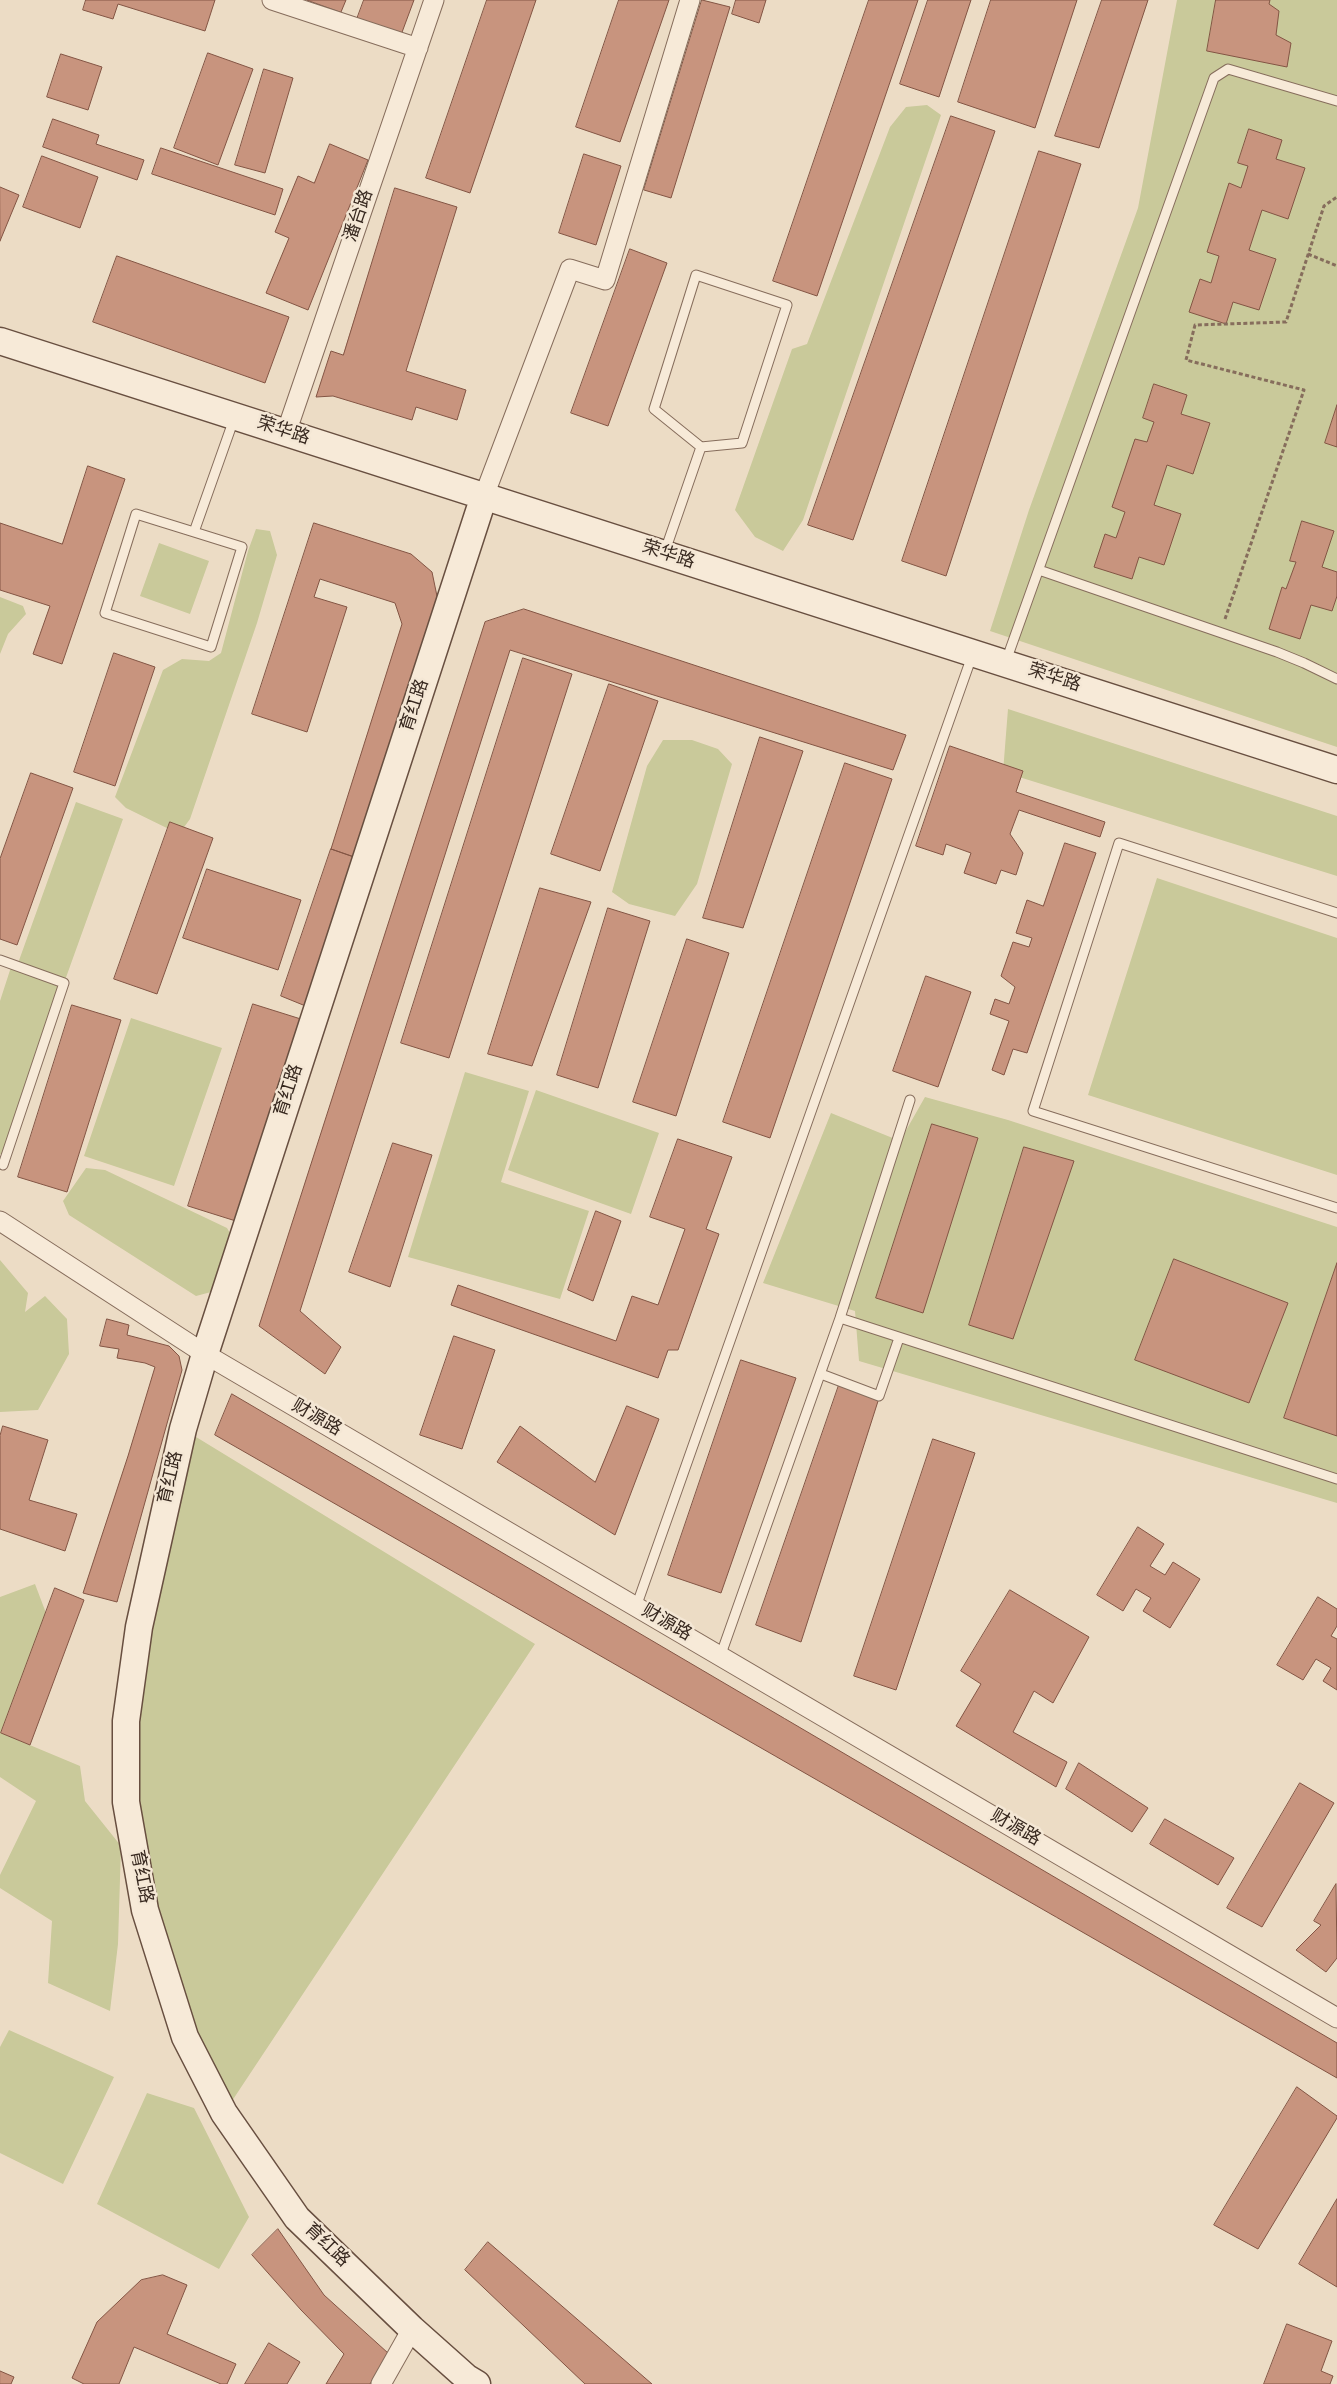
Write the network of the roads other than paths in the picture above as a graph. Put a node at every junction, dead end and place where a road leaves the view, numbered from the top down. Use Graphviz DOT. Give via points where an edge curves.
graph roads {
  1 [pos="272,0"];
  2 [pos="434,0"];
  3 [pos="690,0"];
  4 [pos="418,48"];
  5 [pos="1337,101"];
  6 [pos="0,341"];
  7 [pos="235,416"];
  8 [pos="286,433"];
  9 [pos="701,447"];
  10 [pos="484,496"];
  11 [pos="194,532"];
  12 [pos="664,554"];
  13 [pos="1039,570"];
  14 [pos="973,653"];
  15 [pos="1006,664"];
  16 [pos="1337,679"];
  17 [pos="1337,769"];
  18 [pos="1337,913"];
  19 [pos="0,960"];
  20 [pos="910,1100"];
  21 [pos="3,1165"];
  22 [pos="1337,1208"];
  23 [pos="0,1222"];
  24 [pos="840,1318"];
  25 [pos="899,1338"];
  26 [pos="205,1354"];
  27 [pos="821,1374"];
  28 [pos="1337,1479"];
  29 [pos="636,1607"];
  30 [pos="720,1656"];
  31 [pos="1337,2018"];
  32 [pos="412,2329"];
  33 [pos="469,2382"];
  34 [pos="381,2384"];
  1 -- 4 [label="street"];
  2 -- 4 [label="street, 潘台路"];
  3 -- 10 [label="street" via="605,280 570,269"];
  4 -- 8 [label="street, 潘台路"];
  5 -- 13 [label="lane" via="1228,69 1214,78"];
  6 -- 7 [label="street, 荣华路"];
  7 -- 8 [label="street, 荣华路"];
  7 -- 11 [label="lane"];
  8 -- 10 [label="street, 荣华路"];
  9 -- 9 [label="lane" via="742,443 787,305 696,275 654,409"];
  9 -- 12 [label="lane"];
  10 -- 12 [label="street, 荣华路"];
  10 -- 26 [label="street, 育红路"];
  11 -- 11 [label="lane" via="136,514 105,613 211,646 242,547"];
  12 -- 14 [label="street, 荣华路"];
  13 -- 15 [label="lane"];
  13 -- 16 [label="lane" via="1304,662"];
  14 -- 15 [label="street, 荣华路"];
  14 -- 29 [label="lane"];
  15 -- 17 [label="street, 荣华路"];
  18 -- 22 [label="lane" via="1119,843 1032,1111"];
  19 -- 21 [label="lane" via="64,983"];
  20 -- 24 [label="lane"];
  23 -- 26 [label="street, 财源路"];
  24 -- 25 [label="lane"];
  24 -- 27 [label="lane"];
  25 -- 27 [label="lane" via="879,1396"];
  25 -- 28 [label="lane"];
  26 -- 29 [label="street, 财源路"];
  26 -- 32 [label="street, 育红路" via="183,1429 141,1618 126,1721 126,1802 145,1910 185,2037 224,2113 297,2218"];
  27 -- 30 [label="lane"];
  29 -- 30 [label="street, 财源路"];
  30 -- 31 [label="street, 财源路"];
  32 -- 33 [label="street, 育红路"];
  32 -- 34 [label="street"];
}
